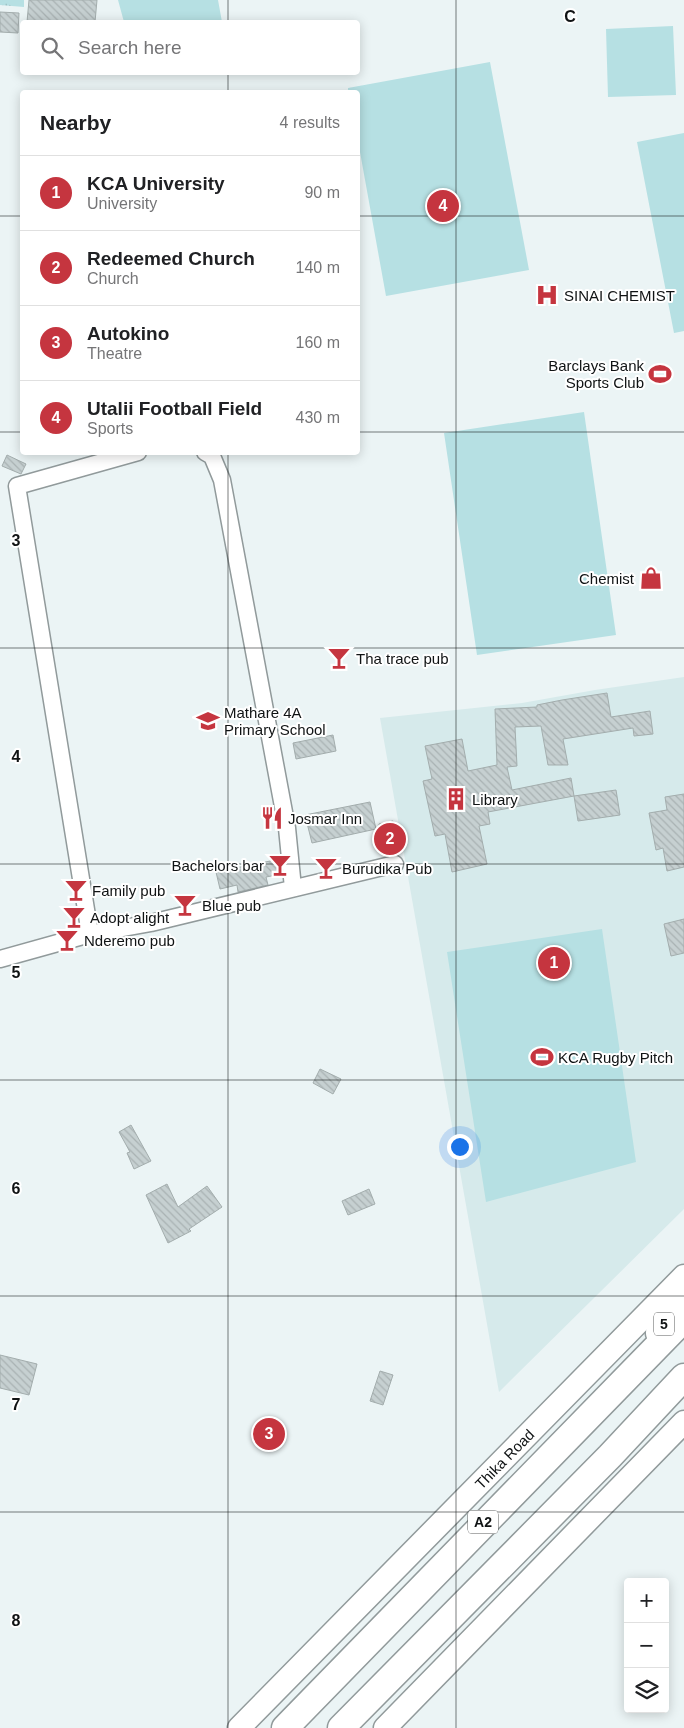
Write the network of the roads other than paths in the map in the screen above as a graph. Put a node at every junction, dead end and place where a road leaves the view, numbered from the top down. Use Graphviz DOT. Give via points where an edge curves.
graph roads {
  1 [pos="127,455"];
  2 [pos="210,455"];
  3 [pos="395,864"];
  4 [pos="294,888"];
  5 [pos="90,934"];
  6 [pos="0,959"];
  7 [pos="684,1276"];
  8 [pos="684,1289"];
  9 [pos="684,1319"];
  10 [pos="645,1360"];
  11 [pos="684,1377"];
  12 [pos="674,1392"];
  13 [pos="684,1422"];
  14 [pos="239,1728"];
  15 [pos="285,1728"];
  16 [pos="341,1728"];
  17 [pos="386,1728"];
  1 -- 5 [label="street" via="17,486"];
  2 -- 4 [label="street" via="222,480 287,828"];
  3 -- 4 [label="street"];
  4 -- 5 [label="street" via="151,923"];
  5 -- 6 [label="street"];
  7 -- 14 [label="main road, Thika Road"];
  8 -- 10 [label="highway, 5"];
  9 -- 10 [label="highway, Thika Road / A2"];
  10 -- 15 [label="highway, Thika Road / A2" via="482,1523"];
  11 -- 12 [label="highway"];
  12 -- 16 [label="highway"];
  13 -- 17 [label="main road"];
}
